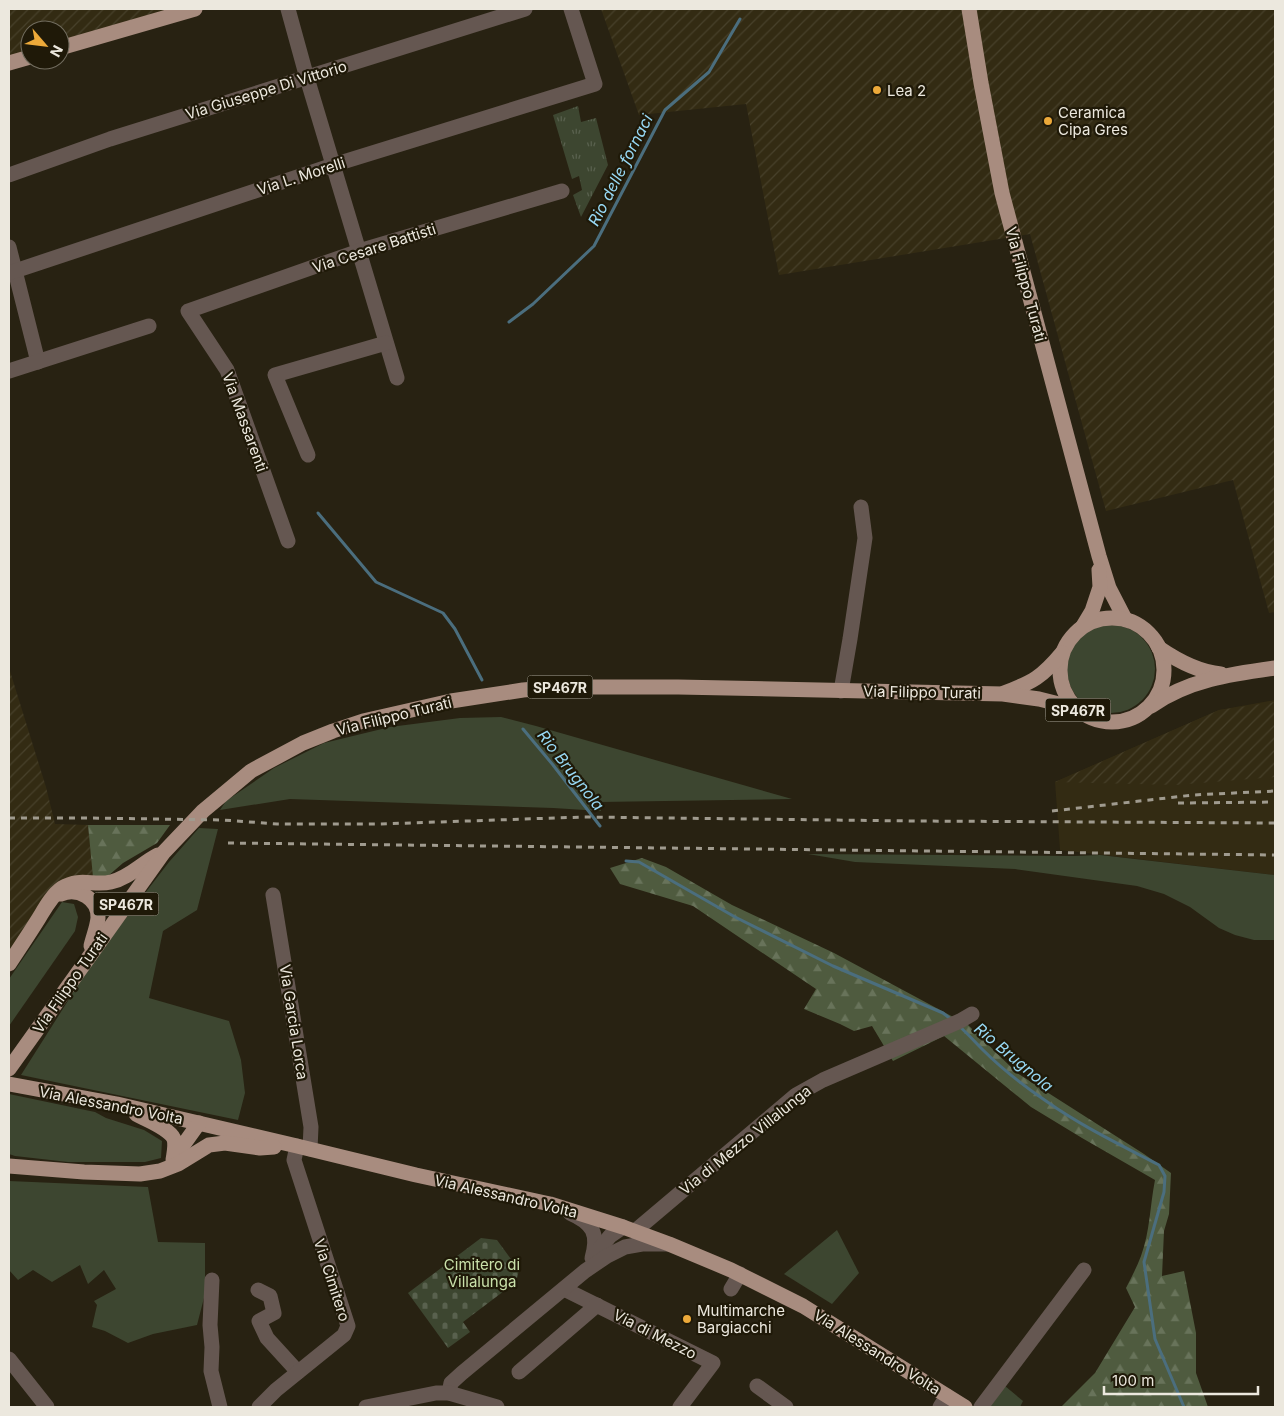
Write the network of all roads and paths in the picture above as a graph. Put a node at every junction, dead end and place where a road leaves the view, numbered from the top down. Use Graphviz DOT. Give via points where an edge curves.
graph roads {
  1 [pos="195,9"];
  2 [pos="288,9"];
  3 [pos="525,9"];
  4 [pos="571,9"];
  5 [pos="968,9"];
  6 [pos="70,45"];
  7 [pos="307,78"];
  8 [pos="333,165"];
  9 [pos="9,175"];
  10 [pos="562,191"];
  11 [pos="9,246"];
  12 [pos="359,251"];
  13 [pos="12,272"];
  14 [pos="188,311"];
  15 [pos="149,326"];
  16 [pos="386,343"];
  17 [pos="38,362"];
  18 [pos="9,371"];
  19 [pos="397,378"];
  20 [pos="308,455"];
  21 [pos="861,507"];
  22 [pos="288,541"];
  23 [pos="1099,556"];
  24 [pos="1126,619"];
  25 [pos="1083,626"];
  26 [pos="1159,648"];
  27 [pos="1062,652"];
  28 [pos="1275,668"];
  29 [pos="1233,674"];
  30 [pos="841,691"];
  31 [pos="1003,694"];
  32 [pos="1075,708"];
  33 [pos="1146,710"];
  34 [pos="164,852"];
  35 [pos="273,895"];
  36 [pos="53,898"];
  37 [pos="88,957"];
  38 [pos="9,964"];
  39 [pos="960,1020"];
  40 [pos="13,1063"];
  41 [pos="9,1077"];
  42 [pos="9,1084"];
  43 [pos="117,1104"];
  44 [pos="199,1123"];
  45 [pos="303,1148"];
  46 [pos="180,1159"];
  47 [pos="9,1166"];
  48 [pos="550,1204"];
  49 [pos="629,1229"];
  50 [pos="669,1244"];
  51 [pos="595,1262"];
  52 [pos="1084,1270"];
  53 [pos="740,1274"];
  54 [pos="212,1280"];
  55 [pos="564,1289"];
  56 [pos="731,1289"];
  57 [pos="258,1290"];
  58 [pos="597,1305"];
  59 [pos="9,1358"];
  60 [pos="298,1372"];
  61 [pos="519,1372"];
  62 [pos="757,1386"];
  63 [pos="449,1393"];
  64 [pos="943,1401"];
  65 [pos="47,1407"];
  66 [pos="220,1407"];
  67 [pos="259,1407"];
  68 [pos="366,1407"];
  69 [pos="497,1407"];
  70 [pos="680,1407"];
  71 [pos="786,1407"];
  72 [pos="965,1407"];
  73 [pos="981,1407"];
  1 -- 6 [label="main road"];
  2 -- 7 [label="street"];
  3 -- 7 [label="street, Via Giuseppe Di Vittorio"];
  4 -- 8 [label="street, Via L. Morelli" via="594,84"];
  5 -- 23 [label="main road, Via Filippo Turati / SP467R" via="1002,193"];
  7 -- 8 [label="street"];
  7 -- 9 [label="street, Via Giuseppe Di Vittorio"];
  8 -- 12 [label="street"];
  8 -- 13 [label="street, Via L. Morelli"];
  10 -- 12 [label="street, Via Cesare Battisti"];
  11 -- 13 [label="street"];
  12 -- 14 [label="street, Via Cesare Battisti"];
  12 -- 16 [label="street"];
  13 -- 17 [label="street"];
  14 -- 22 [label="street, Via Massarenti" via="227,370"];
  15 -- 17 [label="street"];
  16 -- 19 [label="street"];
  16 -- 20 [label="street" via="275,375"];
  17 -- 18 [label="street"];
  21 -- 30 [label="street, Via Filippo Turati" via="865,538"];
  23 -- 24 [label="main road, SP467R"];
  23 -- 25 [label="main road, SP467R" via="1100,587"];
  24 -- 25 [label="main road, SP467R" via="1104,618"];
  24 -- 26 [label="main road, SP467R" via="1146,630"];
  25 -- 27 [label="main road, SP467R" via="1070,637"];
  26 -- 29 [label="main road" via="1187,665"];
  26 -- 33 [label="main road, SP467R" via="1164,664 1163,681"];
  27 -- 31 [label="main road, Via Filippo Turati / SP467R" via="1036,680"];
  27 -- 32 [label="main road, SP467R" via="1060,682"];
  28 -- 29 [label="main road"];
  29 -- 33 [label="main road" via="1181,689"];
  30 -- 31 [label="main road, Via Filippo Turati / SP467R"];
  30 -- 34 [label="main road, Via Filippo Turati / SP467R" via="557,687 451,701 363,721 304,742 251,771 203,811"];
  31 -- 32 [label="main road, Via Filippo Turati / SP467R" via="1039,698"];
  32 -- 33 [label="main road, SP467R" via="1085,716 1110,722 1123,721"];
  34 -- 36 [label="main road" via="146,860 122,878 110,882 70,884"];
  34 -- 37 [label="main road, Via Filippo Turati / SP467R"];
  35 -- 45 [label="street, Via Garcia Lorca" via="312,1127"];
  36 -- 37 [label="main road" via="64,892 77,891 86,895 97,910"];
  36 -- 38 [label="main road"];
  37 -- 40 [label="main road, Via Filippo Turati / SP467R"];
  39 -- 49 [label="street, Via di Mezzo Villalunga" via="796,1095"];
  40 -- 41 [label="main road, Via Filippo Turati"];
  42 -- 43 [label="main road, Via Alessandro Volta"];
  43 -- 44 [label="main road, Via Alessandro Volta"];
  43 -- 46 [label="main road" via="169,1132"];
  44 -- 45 [label="main road, Via Alessandro Volta"];
  44 -- 46 [label="main road"];
  45 -- 46 [label="main road" via="260,1148 225,1143 209,1145"];
  45 -- 48 [label="main road, Via Alessandro Volta"];
  45 -- 60 [label="street, Via Cimitero" via="294,1160 348,1326 344,1335"];
  46 -- 47 [label="main road" via="160,1171 126,1174"];
  48 -- 49 [label="main road, Via Alessandro Volta"];
  48 -- 51 [label="street" via="591,1226 596,1236"];
  49 -- 50 [label="main road, Via Alessandro Volta"];
  49 -- 51 [label="street"];
  50 -- 51 [label="street" via="625,1248"];
  50 -- 53 [label="main road, Via Alessandro Volta"];
  51 -- 55 [label="street"];
  52 -- 73 [label="street"];
  53 -- 56 [label="street"];
  53 -- 64 [label="main road, Via Alessandro Volta" via="803,1306"];
  54 -- 66 [label="street" via="211,1372"];
  55 -- 58 [label="street, Via di Mezzo"];
  55 -- 63 [label="street" via="462,1372 451,1383"];
  57 -- 60 [label="street" via="270,1296 274,1313 259,1321 267,1338"];
  58 -- 61 [label="street, Via di Mezzo"];
  58 -- 70 [label="street, Via di Mezzo" via="713,1364"];
  59 -- 65 [label="street"];
  60 -- 67 [label="street, Via Cimitero"];
  62 -- 71 [label="street"];
  63 -- 68 [label="street"];
  63 -- 69 [label="street"];
  64 -- 72 [label="main road, Via Alessandro Volta"];
}
